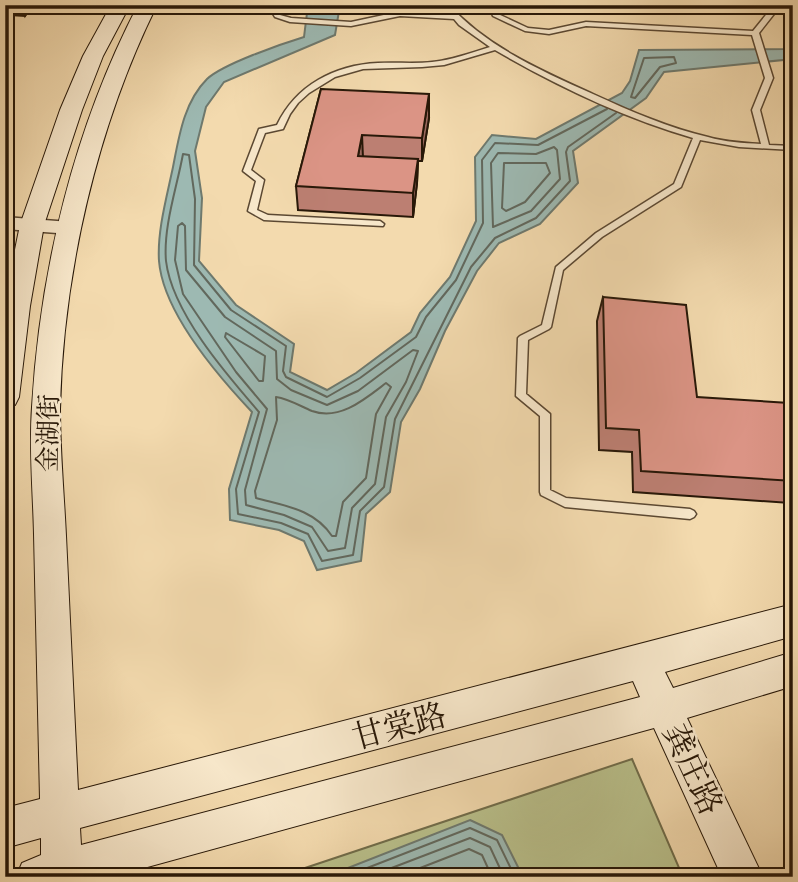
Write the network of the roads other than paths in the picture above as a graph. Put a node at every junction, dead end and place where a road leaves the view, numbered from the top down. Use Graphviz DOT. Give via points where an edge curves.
graph roads {
  1 [pos="121,5"];
  2 [pos="148,5"];
  3 [pos="241,5"];
  4 [pos="376,5"];
  5 [pos="445,5"];
  6 [pos="491,5"];
  7 [pos="778,5"];
  8 [pos="273,6"];
  9 [pos="400,14"];
  10 [pos="455,17"];
  11 [pos="755,33"];
  12 [pos="493,47"];
  13 [pos="698,136"];
  14 [pos="765,146"];
  15 [pos="793,148"];
  16 [pos="5,223"];
  17 [pos="380,224"];
  18 [pos="33,225"];
  19 [pos="70,228"];
  20 [pos="5,397"];
  21 [pos="690,514"];
  22 [pos="793,620"];
  23 [pos="642,662"];
  24 [pos="793,669"];
  25 [pos="664,708"];
  26 [pos="61,814"];
  27 [pos="5,828"];
  28 [pos="53,874"];
  29 [pos="743,877"];
  1 -- 18 [label="main road, 金湖街" via="84,77"];
  2 -- 19 [label="main road, 金湖街" via="124,52 99,120"];
  3 -- 8 [label="lane"];
  4 -- 9 [label="lane"];
  5 -- 10 [label="lane"];
  6 -- 11 [label="lane" via="495,15 527,30 550,32 586,24"];
  7 -- 11 [label="lane"];
  8 -- 9 [label="lane" via="277,16 290,20 351,23"];
  9 -- 10 [label="lane"];
  10 -- 12 [label="lane"];
  11 -- 14 [label="lane" via="769,78 756,110"];
  12 -- 13 [label="lane" via="641,118"];
  12 -- 17 [label="lane" via="437,64 375,65 335,75 304,91 284,114 280,127 262,131 247,171 260,180 252,211 267,218"];
  13 -- 14 [label="lane"];
  13 -- 21 [label="lane" via="678,185 599,235 559,269 546,327 523,338 521,397 545,414 545,492 565,502"];
  14 -- 15 [label="lane"];
  16 -- 18 [label="street"];
  18 -- 19 [label="street"];
  18 -- 20 [label="main road, 金湖街"];
  19 -- 26 [label="main road, 金湖街" via="56,298 46,409"];
  22 -- 23 [label="main road, 甘棠路"];
  23 -- 25 [label="main road, 龚庄路"];
  23 -- 26 [label="main road, 甘棠路"];
  24 -- 25 [label="main road, 甘棠路"];
  25 -- 28 [label="main road, 甘棠路"];
  25 -- 29 [label="main road, 龚庄路"];
  26 -- 27 [label="main road, 甘棠路"];
  26 -- 28 [label="main road, 金湖街"];
}
